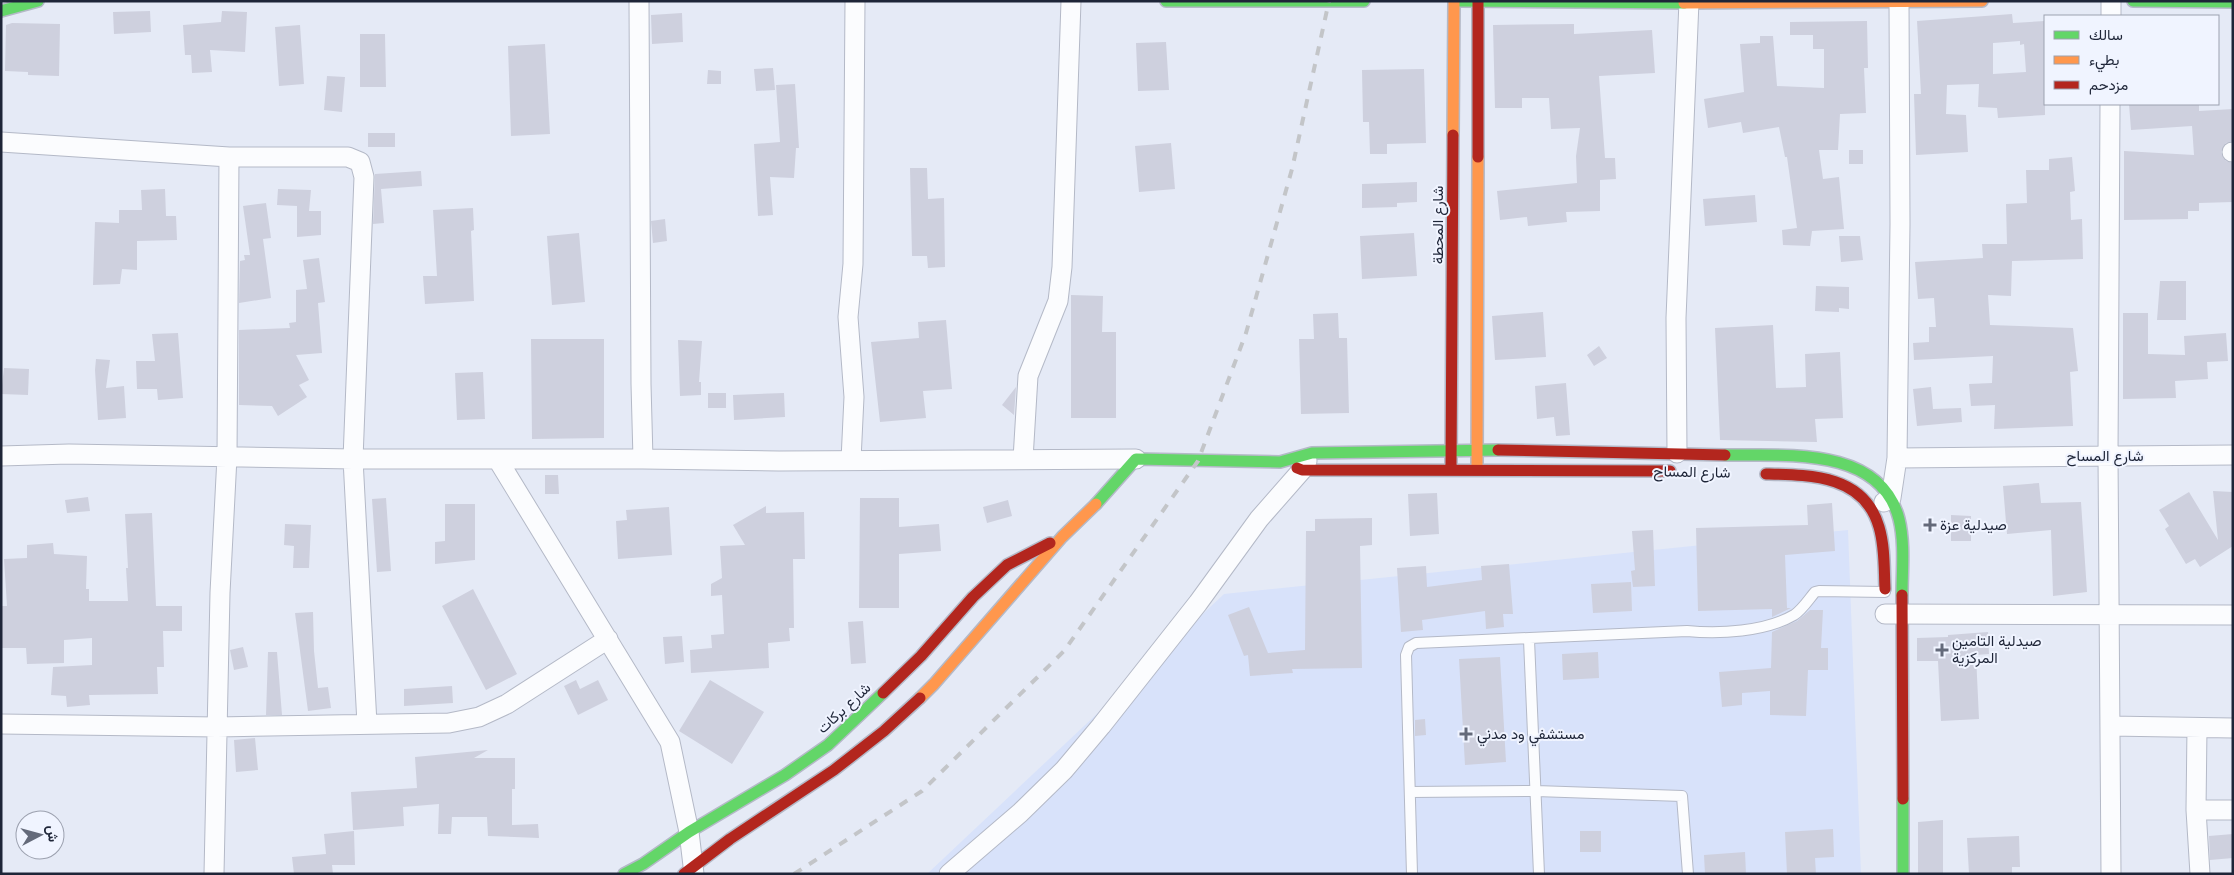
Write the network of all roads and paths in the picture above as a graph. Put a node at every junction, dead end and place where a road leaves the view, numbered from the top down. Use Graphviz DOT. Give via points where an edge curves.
graph roads {
  1 [pos="38,1"];
  2 [pos="639,1"];
  3 [pos="855,1"];
  4 [pos="1071,1"];
  5 [pos="1166,1"];
  6 [pos="1364,1"];
  7 [pos="1454,1"];
  8 [pos="1460,1"];
  9 [pos="1982,1"];
  10 [pos="2111,1"];
  11 [pos="2133,1"];
  12 [pos="1478,2"];
  13 [pos="1689,2"];
  14 [pos="1899,2"];
  15 [pos="2233,2"];
  16 [pos="1,11"];
  17 [pos="2111,15"];
  18 [pos="2110,105"];
  19 [pos="1,142"];
  20 [pos="229,157"];
  21 [pos="1451,450"];
  22 [pos="1476,450"];
  23 [pos="1312,453"];
  24 [pos="1677,453"];
  25 [pos="2233,455"];
  26 [pos="1,456"];
  27 [pos="2108,456"];
  28 [pos="227,457"];
  29 [pos="1897,458"];
  30 [pos="353,459"];
  31 [pos="643,459"];
  32 [pos="1023,459"];
  33 [pos="1136,459"];
  34 [pos="498,460"];
  35 [pos="851,460"];
  36 [pos="1280,462"];
  37 [pos="1302,470"];
  38 [pos="1451,470"];
  39 [pos="1477,470"];
  40 [pos="1685,472"];
  41 [pos="1751,473"];
  42 [pos="1891,498"];
  43 [pos="1873,510"];
  44 [pos="1062,537"];
  45 [pos="1885,592"];
  46 [pos="2233,615"];
  47 [pos="2109,616"];
  48 [pos="1891,617"];
  49 [pos="608,640"];
  50 [pos="1529,640"];
  51 [pos="1,724"];
  52 [pos="368,724"];
  53 [pos="2110,726"];
  54 [pos="218,727"];
  55 [pos="2197,728"];
  56 [pos="2233,728"];
  57 [pos="1536,791"];
  58 [pos="1410,792"];
  59 [pos="2196,810"];
  60 [pos="2233,810"];
  61 [pos="689,832"];
  62 [pos="691,871"];
  63 [pos="214,874"];
  64 [pos="624,874"];
  65 [pos="948,874"];
  66 [pos="1412,874"];
  67 [pos="1539,874"];
  68 [pos="1688,874"];
  69 [pos="1903,874"];
  70 [pos="2111,874"];
  71 [pos="2200,874"];
  1 -- 16 [label="main road"];
  2 -- 31 [label="street"];
  3 -- 35 [label="street" via="853,264 848,317 854,397"];
  4 -- 32 [label="street" via="1062,267 1058,301 1028,376"];
  5 -- 6 [label="main road"];
  7 -- 21 [label="main road, شارع المحطة"];
  8 -- 12 [label="main road"];
  9 -- 14 [label="main road"];
  10 -- 17 [label="street"];
  11 -- 15 [label="main road"];
  12 -- 13 [label="main road"];
  12 -- 22 [label="main road"];
  13 -- 14 [label="main road"];
  13 -- 24 [label="street" via="1676,318"];
  14 -- 29 [label="street"];
  18 -- 27 [label="street"];
  19 -- 20 [label="street"];
  20 -- 28 [label="street"];
  20 -- 30 [label="street" via="348,157 360,162 364,177"];
  21 -- 22 [label="main road, شارع المساح"];
  21 -- 23 [label="main road, شارع المساح"];
  21 -- 38 [label="main road, شارع المحطة"];
  22 -- 24 [label="main road, شارع المساح"];
  22 -- 39 [label="main road"];
  23 -- 36 [label="main road, شارع المساح"];
  23 -- 37 [label="street"];
  24 -- 42 [label="main road, شارع المساح" via="1836,460 1856,467"];
  25 -- 27 [label="street, شارع المساح"];
  26 -- 28 [label="street"];
  27 -- 29 [label="street, شارع المساح"];
  27 -- 47 [label="street"];
  28 -- 30 [label="street"];
  28 -- 54 [label="street"];
  29 -- 42 [label="street"];
  30 -- 34 [label="street"];
  30 -- 52 [label="street"];
  31 -- 34 [label="street"];
  31 -- 35 [label="street"];
  32 -- 33 [label="street"];
  32 -- 35 [label="street"];
  33 -- 36 [label="main road"];
  33 -- 44 [label="main road, شارع بركات"];
  34 -- 49 [label="street"];
  36 -- 37 [label="main road, شارع المساح"];
  37 -- 38 [label="main road, شارع المساح"];
  37 -- 65 [label="street" via="1259,519 1192,611 1064,770 1020,813"];
  38 -- 39 [label="main road, شارع المساح"];
  39 -- 40 [label="main road, شارع المساح"];
  41 -- 43 [label="main road, شارع المساح" via="1833,480 1862,496"];
  42 -- 43 [label="street"];
  42 -- 48 [label="main road" via="1900,520"];
  43 -- 45 [label="main road" via="1883,547"];
  44 -- 61 [label="main road, شارع بركات" via="1007,565 973,597 921,656 828,745 785,775"];
  44 -- 62 [label="main road, شارع بركات" via="934,684 884,731 834,770 730,839"];
  45 -- 48 [label="main road"];
  45 -- 50 [label="lane" via="1819,591 1796,614 1775,624 1714,634 1686,631"];
  46 -- 47 [label="street"];
  47 -- 48 [label="street"];
  47 -- 53 [label="street"];
  48 -- 69 [label="main road" via="1898,848"];
  49 -- 52 [label="street" via="507,704 479,717 449,723"];
  49 -- 61 [label="street" via="670,742"];
  50 -- 57 [label="lane"];
  50 -- 58 [label="lane" via="1416,643 1408,647"];
  51 -- 54 [label="street"];
  52 -- 54 [label="street"];
  53 -- 55 [label="street"];
  53 -- 70 [label="street"];
  54 -- 63 [label="street"];
  55 -- 56 [label="street"];
  55 -- 59 [label="street"];
  57 -- 58 [label="lane"];
  57 -- 67 [label="lane"];
  57 -- 68 [label="lane" via="1682,796"];
  58 -- 66 [label="lane"];
  59 -- 60 [label="street"];
  59 -- 71 [label="street"];
  61 -- 62 [label="street"];
  61 -- 64 [label="main road, شارع بركات"];
}
